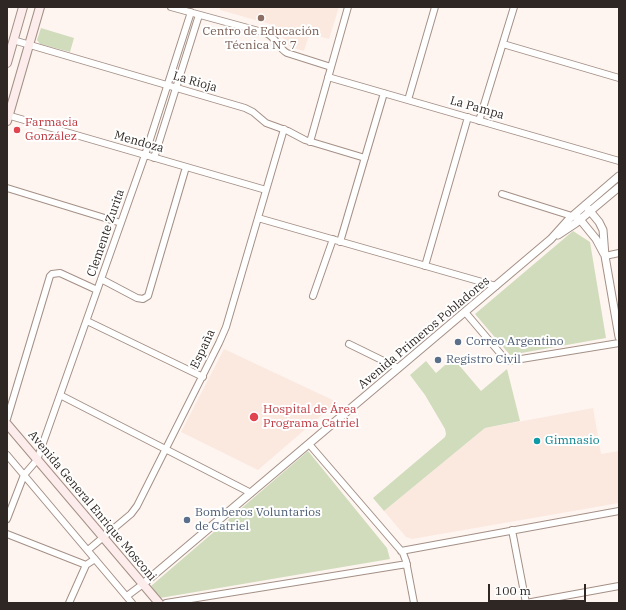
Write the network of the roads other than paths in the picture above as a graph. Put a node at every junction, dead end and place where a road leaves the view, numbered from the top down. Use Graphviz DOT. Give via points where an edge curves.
graph roads {
  1 [pos="23,7"];
  2 [pos="40,7"];
  3 [pos="348,7"];
  4 [pos="435,7"];
  5 [pos="514,7"];
  6 [pos="176,8"];
  7 [pos="191,12"];
  8 [pos="200,15"];
  9 [pos="14,40"];
  10 [pos="503,44"];
  11 [pos="29,45"];
  12 [pos="8,59"];
  13 [pos="331,67"];
  14 [pos="328,77"];
  15 [pos="619,78"];
  16 [pos="167,86"];
  17 [pos="176,88"];
  18 [pos="384,93"];
  19 [pos="408,100"];
  20 [pos="7,117"];
  21 [pos="468,117"];
  22 [pos="479,121"];
  23 [pos="284,129"];
  24 [pos="310,142"];
  25 [pos="145,155"];
  26 [pos="154,158"];
  27 [pos="365,158"];
  28 [pos="619,161"];
  29 [pos="186,167"];
  30 [pos="619,176"];
  31 [pos="619,187"];
  32 [pos="7,188"];
  33 [pos="266,190"];
  34 [pos="502,194"];
  35 [pos="585,205"];
  36 [pos="590,211"];
  37 [pos="575,213"];
  38 [pos="258,218"];
  39 [pos="579,220"];
  40 [pos="121,223"];
  41 [pos="333,239"];
  42 [pos="551,239"];
  43 [pos="340,242"];
  44 [pos="619,253"];
  45 [pos="605,256"];
  46 [pos="425,266"];
  47 [pos="101,279"];
  48 [pos="496,286"];
  49 [pos="97,290"];
  50 [pos="313,296"];
  51 [pos="465,312"];
  52 [pos="86,321"];
  53 [pos="618,324"];
  54 [pos="619,337"];
  55 [pos="619,342"];
  56 [pos="349,344"];
  57 [pos="398,368"];
  58 [pos="202,377"];
  59 [pos="60,395"];
  60 [pos="7,419"];
  61 [pos="7,424"];
  62 [pos="309,444"];
  63 [pos="166,449"];
  64 [pos="7,455"];
  65 [pos="38,460"];
  66 [pos="24,475"];
  67 [pos="251,493"];
  68 [pos="619,511"];
  69 [pos="7,519"];
  70 [pos="512,530"];
  71 [pos="7,534"];
  72 [pos="103,537"];
  73 [pos="88,550"];
  74 [pos="401,551"];
  75 [pos="95,559"];
  76 [pos="407,564"];
  77 [pos="86,565"];
  78 [pos="143,584"];
  79 [pos="619,586"];
  80 [pos="127,596"];
  81 [pos="556,600"];
  82 [pos="69,603"];
  83 [pos="132,603"];
  84 [pos="159,603"];
  85 [pos="166,603"];
  86 [pos="414,603"];
  87 [pos="526,603"];
  1 -- 9 [label="main road"];
  2 -- 11 [label="main road"];
  3 -- 13 [label="street"];
  4 -- 19 [label="street"];
  5 -- 10 [label="street"];
  6 -- 7 [label="street"];
  7 -- 8 [label="street"];
  7 -- 16 [label="street, Clemente Zurita"];
  8 -- 13 [label="street" via="266,33 287,53"];
  8 -- 17 [label="street"];
  9 -- 11 [label="street, La Rioja"];
  9 -- 12 [label="main road"];
  10 -- 15 [label="street"];
  10 -- 22 [label="street"];
  11 -- 16 [label="street, La Rioja"];
  11 -- 20 [label="main road"];
  13 -- 14 [label="street"];
  14 -- 18 [label="street, La Pampa"];
  14 -- 24 [label="street"];
  16 -- 17 [label="street, La Rioja"];
  16 -- 25 [label="street, Clemente Zurita"];
  17 -- 23 [label="street, La Rioja" via="249,110 266,123"];
  17 -- 26 [label="street"];
  18 -- 19 [label="street, La Pampa"];
  18 -- 27 [label="street"];
  19 -- 21 [label="street, La Pampa"];
  20 -- 25 [label="street, Mendoza"];
  21 -- 22 [label="street, La Pampa"];
  21 -- 46 [label="street"];
  22 -- 28 [label="street, La Pampa"];
  23 -- 24 [label="street, La Rioja"];
  23 -- 33 [label="street, España"];
  24 -- 27 [label="street, La Rioja"];
  25 -- 26 [label="street, Mendoza"];
  25 -- 40 [label="street, Clemente Zurita"];
  26 -- 29 [label="street, Mendoza"];
  27 -- 43 [label="street"];
  29 -- 33 [label="street, Mendoza"];
  29 -- 47 [label="street" via="148,296 143,299 137,298"];
  30 -- 35 [label="street, Avenida Primeros Pobladores"];
  31 -- 36 [label="street, Avenida Primeros Pobladores"];
  32 -- 40 [label="street"];
  33 -- 38 [label="street, España"];
  34 -- 37 [label="street"];
  35 -- 36 [label="street"];
  35 -- 37 [label="street, Avenida Primeros Pobladores"];
  36 -- 39 [label="street, Avenida Primeros Pobladores"];
  36 -- 45 [label="street" via="603,230"];
  37 -- 39 [label="street"];
  37 -- 42 [label="street, Avenida Primeros Pobladores"];
  38 -- 41 [label="street"];
  38 -- 58 [label="street, España" via="224,332"];
  39 -- 42 [label="street, Avenida Primeros Pobladores"];
  39 -- 45 [label="street" via="596,240"];
  40 -- 47 [label="street, Clemente Zurita"];
  41 -- 43 [label="street"];
  41 -- 50 [label="street"];
  42 -- 48 [label="street, Avenida Primeros Pobladores"];
  43 -- 46 [label="street"];
  44 -- 45 [label="street"];
  45 -- 53 [label="street"];
  46 -- 48 [label="street"];
  47 -- 49 [label="street, Clemente Zurita"];
  48 -- 51 [label="street, Avenida Primeros Pobladores"];
  49 -- 52 [label="street, Clemente Zurita"];
  49 -- 60 [label="street" via="60,272 52,274 48,280"];
  51 -- 55 [label="street" via="509,361"];
  51 -- 57 [label="street, Avenida Primeros Pobladores"];
  52 -- 58 [label="street"];
  52 -- 59 [label="street, Clemente Zurita"];
  53 -- 54 [label="street"];
  56 -- 57 [label="street"];
  57 -- 62 [label="street, Avenida Primeros Pobladores"];
  58 -- 63 [label="street, España"];
  59 -- 63 [label="street"];
  59 -- 65 [label="street, Clemente Zurita"];
  61 -- 65 [label="main road, Avenida General Enrique Mosconi"];
  62 -- 67 [label="street, Avenida Primeros Pobladores"];
  62 -- 74 [label="street"];
  63 -- 67 [label="street"];
  63 -- 72 [label="street, España" via="134,510"];
  64 -- 66 [label="street"];
  65 -- 66 [label="street"];
  65 -- 72 [label="main road, Avenida General Enrique Mosconi"];
  66 -- 69 [label="street"];
  66 -- 73 [label="street"];
  67 -- 78 [label="street, Avenida Primeros Pobladores"];
  68 -- 70 [label="street"];
  70 -- 74 [label="street"];
  70 -- 87 [label="street"];
  71 -- 77 [label="street"];
  72 -- 73 [label="street, España"];
  72 -- 78 [label="main road, Avenida General Enrique Mosconi"];
  73 -- 75 [label="street"];
  74 -- 76 [label="street"];
  75 -- 77 [label="street"];
  75 -- 80 [label="street"];
  76 -- 85 [label="street"];
  76 -- 86 [label="street"];
  77 -- 82 [label="street"];
  78 -- 80 [label="street, Avenida Primeros Pobladores"];
  78 -- 84 [label="main road, Avenida General Enrique Mosconi"];
  79 -- 81 [label="street"];
  80 -- 83 [label="street"];
  81 -- 87 [label="street"];
}
